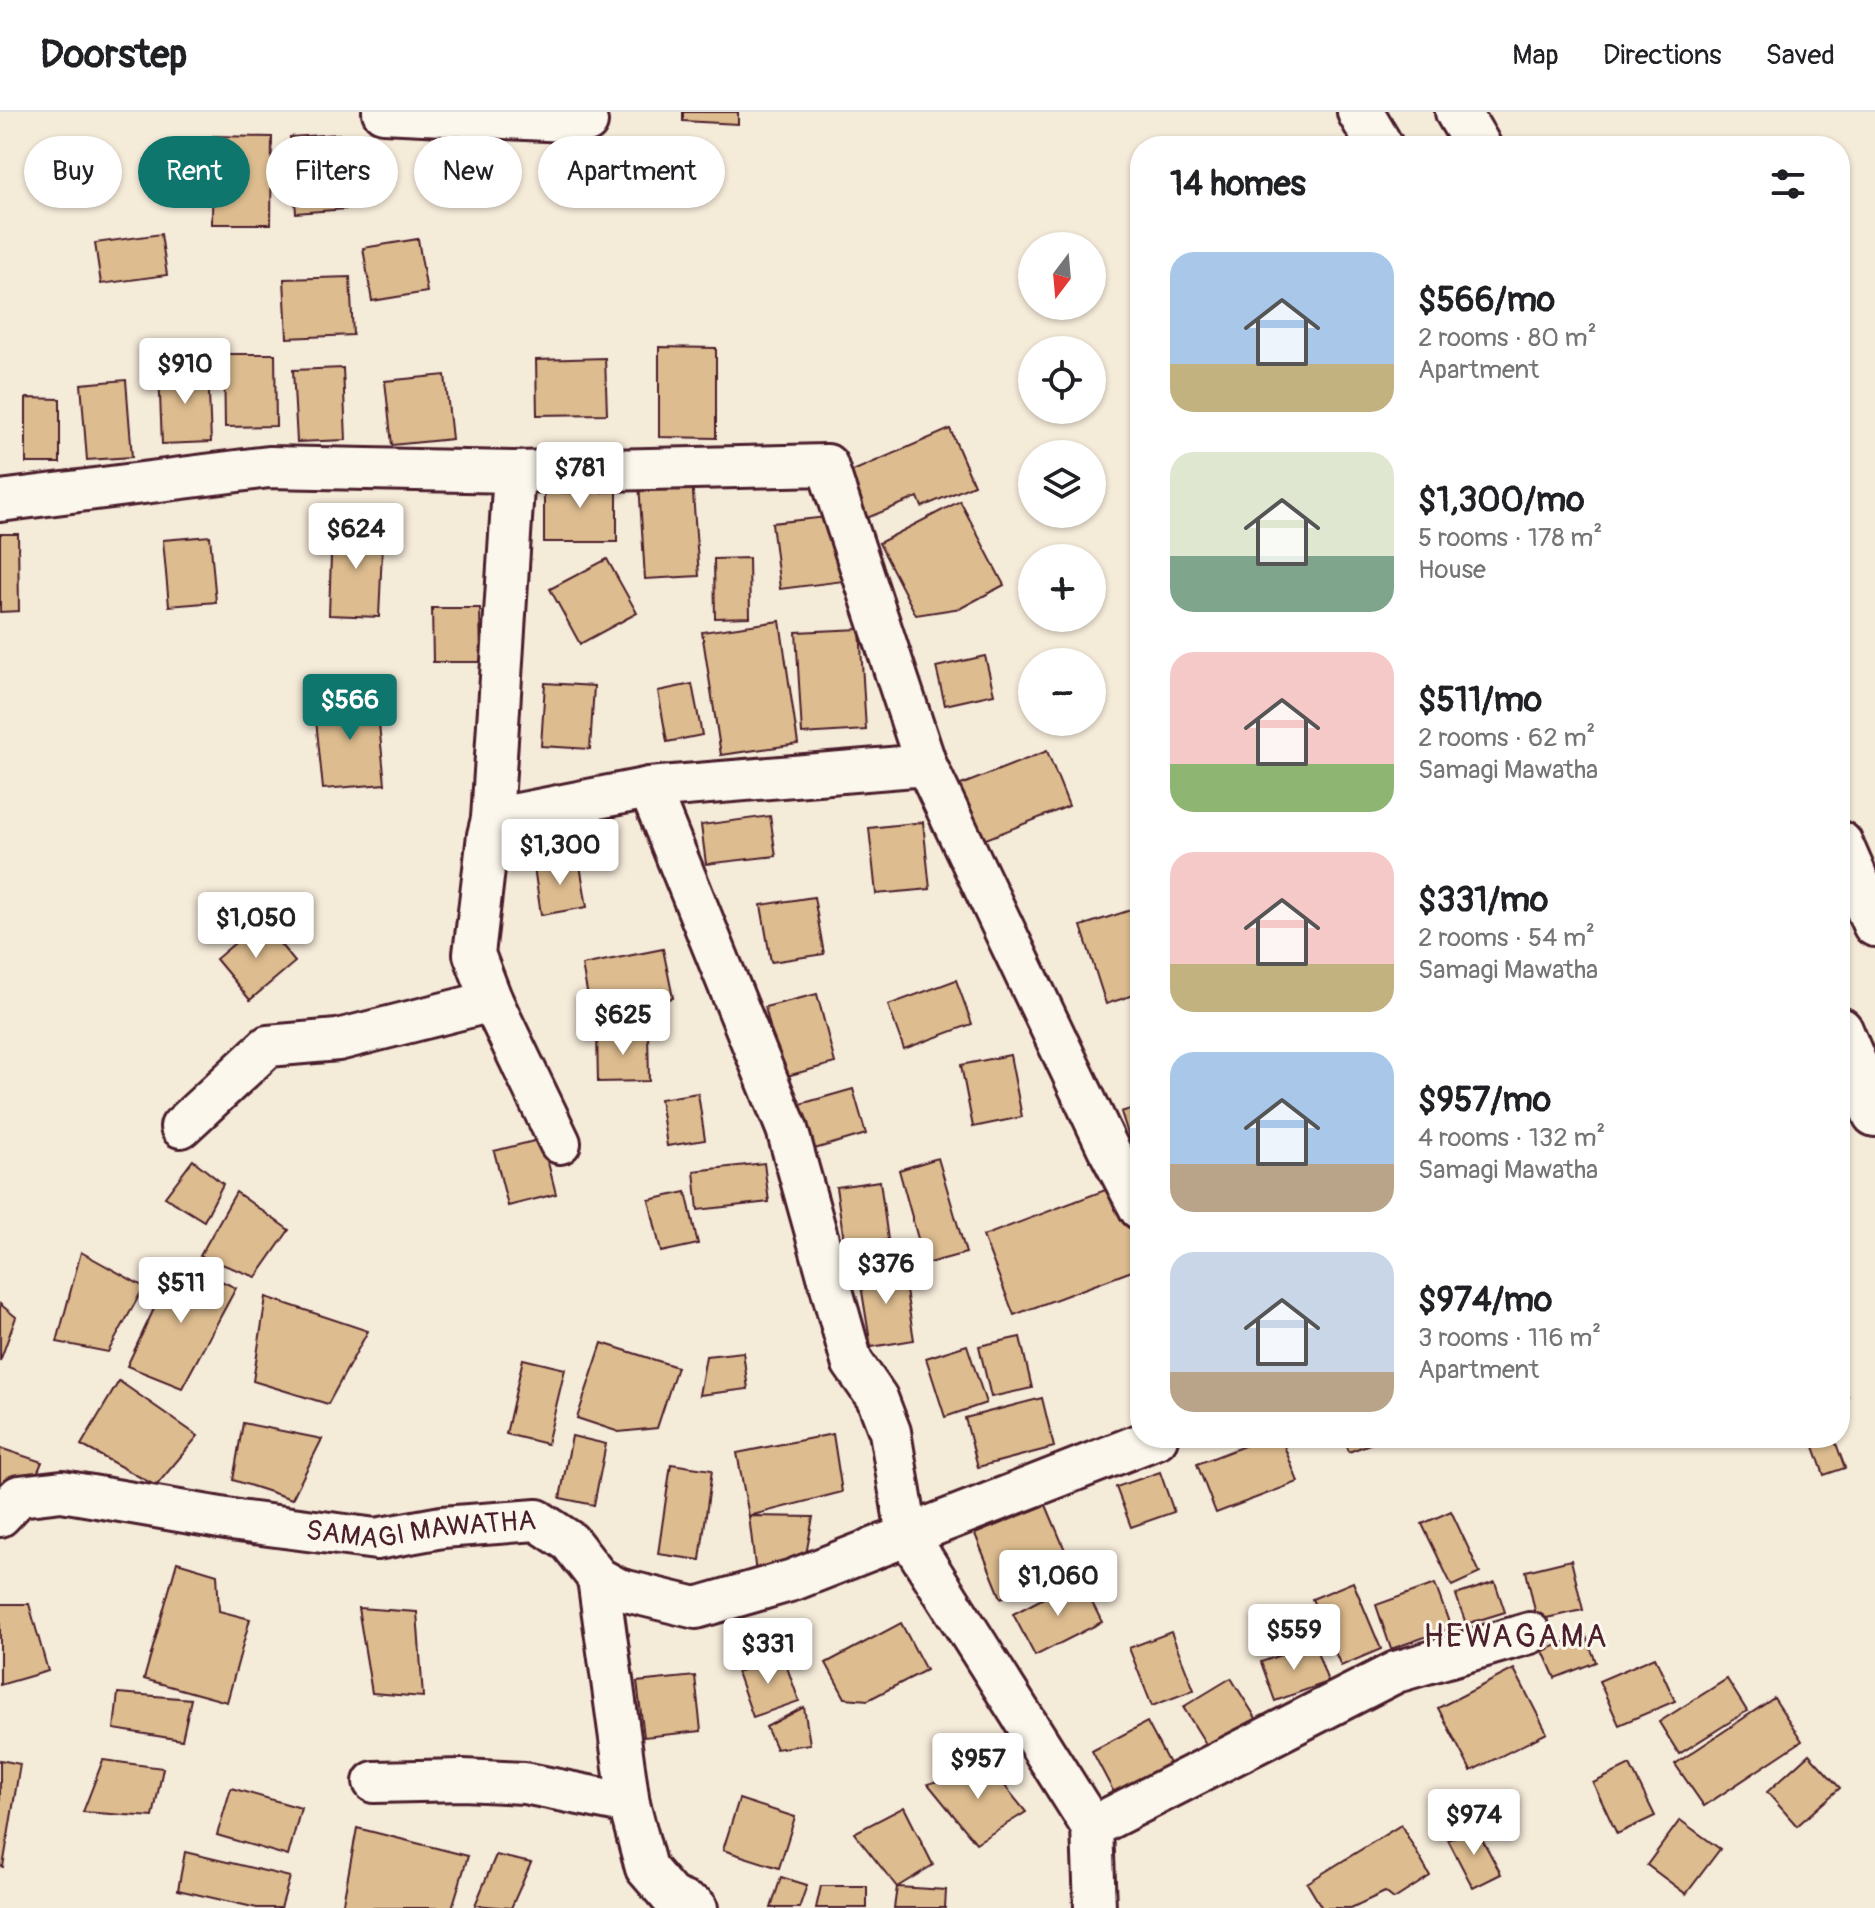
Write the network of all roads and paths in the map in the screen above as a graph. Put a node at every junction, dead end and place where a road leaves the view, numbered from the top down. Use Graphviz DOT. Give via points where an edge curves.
graph roads {
  1 [pos="383,112"];
  2 [pos="1360,112"];
  3 [pos="1458,112"];
  4 [pos="587,122"];
  5 [pos="1374,136"];
  6 [pos="1472,136"];
  7 [pos="514,472"];
  8 [pos="0,501"];
  9 [pos="926,765"];
  10 [pos="649,788"];
  11 [pos="492,819"];
  12 [pos="1850,867"];
  13 [pos="1875,924"];
  14 [pos="492,1001"];
  15 [pos="1850,1054"];
  16 [pos="1875,1114"];
  17 [pos="181,1127"];
  18 [pos="560,1143"];
  19 [pos="1130,1190"];
  20 [pos="1131,1448"];
  21 [pos="0,1516"];
  22 [pos="907,1534"];
  23 [pos="598,1578"];
  24 [pos="1530,1633"];
  25 [pos="374,1782"];
  26 [pos="629,1804"];
  27 [pos="1092,1827"];
  28 [pos="697,1908"];
  29 [pos="1095,1908"];
  1 -- 4 [label="street"];
  2 -- 5 [label="highway"];
  3 -- 6 [label="highway"];
  7 -- 8 [label="street" via="269,467"];
  7 -- 9 [label="street" via="827,465"];
  7 -- 11 [label="street"];
  9 -- 10 [label="street"];
  9 -- 19 [label="street"];
  10 -- 11 [label="street"];
  10 -- 22 [label="street" via="787,1129 852,1362 877,1398 890,1432"];
  11 -- 14 [label="street" via="474,954"];
  12 -- 13 [label="highway"];
  14 -- 17 [label="street" via="338,1040 268,1046"];
  14 -- 18 [label="street"];
  15 -- 16 [label="highway"];
  20 -- 22 [label="street, SAMAGI MAWATHA"];
  21 -- 23 [label="street, SAMAGI MAWATHA" via="19,1496 62,1491 376,1539 442,1527 537,1520 570,1542"];
  22 -- 23 [label="street, SAMAGI MAWATHA" via="793,1580 696,1608 618,1589"];
  22 -- 27 [label="street"];
  23 -- 26 [label="street"];
  24 -- 27 [label="street" via="1396,1672"];
  25 -- 26 [label="street" via="524,1783"];
  26 -- 28 [label="street" via="646,1868 671,1897"];
  27 -- 29 [label="street"];
}
